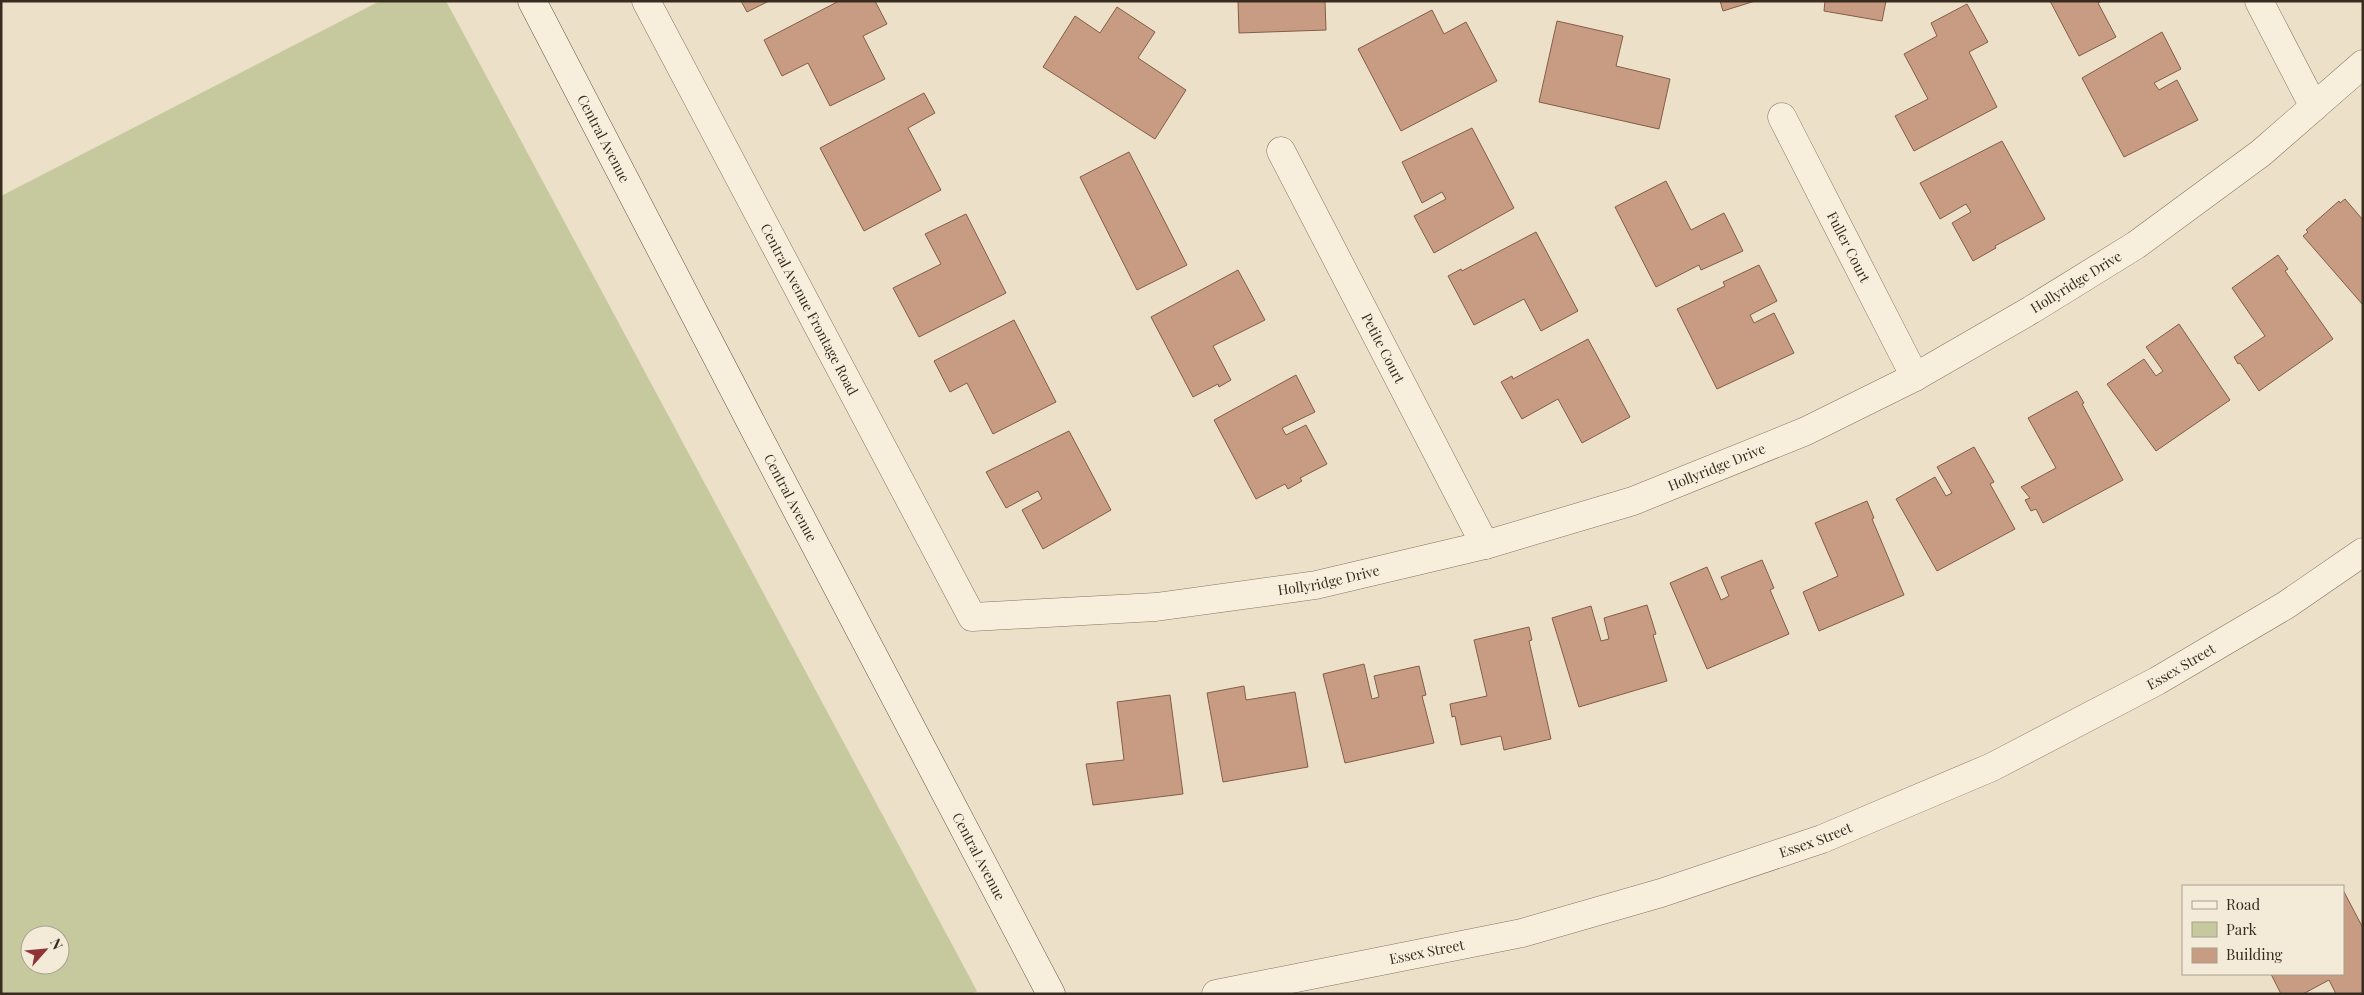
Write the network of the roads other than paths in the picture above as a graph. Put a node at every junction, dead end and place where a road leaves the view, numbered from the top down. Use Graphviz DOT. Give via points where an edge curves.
graph roads {
  1 [pos="532,1"];
  2 [pos="646,1"];
  3 [pos="2259,1"];
  4 [pos="2363,64"];
  5 [pos="2314,107"];
  6 [pos="1782,117"];
  7 [pos="1281,151"];
  8 [pos="1914,377"];
  9 [pos="1485,545"];
  10 [pos="2363,552"];
  11 [pos="972,617"];
  12 [pos="1051,994"];
  13 [pos="1216,994"];
  1 -- 12 [label="street, Central Avenue"];
  2 -- 11 [label="street, Central Avenue Frontage Road"];
  3 -- 5 [label="street"];
  4 -- 5 [label="street, Hollyridge Drive"];
  5 -- 8 [label="street, Hollyridge Drive" via="2261,153 2136,245"];
  6 -- 8 [label="street, Fuller Court"];
  7 -- 9 [label="street, Petite Court"];
  8 -- 9 [label="street, Hollyridge Drive" via="1806,431 1633,501"];
  9 -- 11 [label="street, Hollyridge Drive" via="1316,585 1175,605"];
  10 -- 13 [label="street, Essex Street" via="2286,605 2157,681 1992,767 1822,840 1661,893 1522,933"];
}
